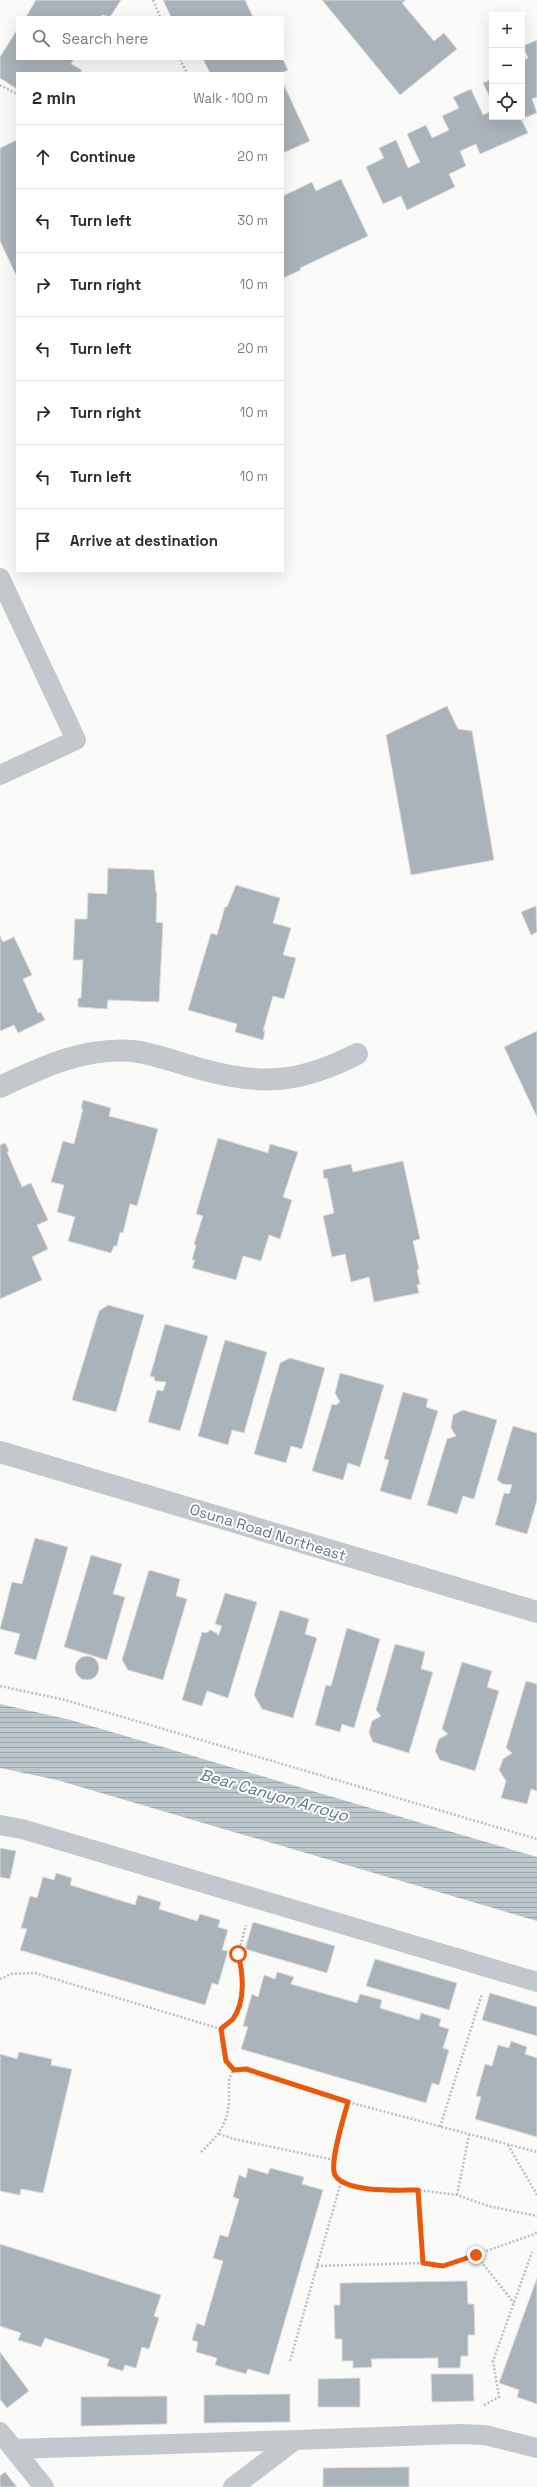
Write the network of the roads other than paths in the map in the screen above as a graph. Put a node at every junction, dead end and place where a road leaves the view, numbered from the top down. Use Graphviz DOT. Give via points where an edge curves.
graph roads {
  1 [pos="0,578"];
  2 [pos="0,775"];
  3 [pos="357,1054"];
  4 [pos="0,1087"];
  5 [pos="0,1452"];
  6 [pos="537,1612"];
  7 [pos="0,1825"];
  8 [pos="537,1982"];
  9 [pos="0,2432"];
  10 [pos="295,2440"];
  11 [pos="537,2448"];
  12 [pos="14,2449"];
  13 [pos="44,2487"];
  14 [pos="233,2487"];
  1 -- 2 [label="lane" via="76,740"];
  3 -- 4 [label="street" via="333,1067 307,1076 251,1080 223,1076 133,1051 88,1053 42,1067"];
  5 -- 6 [label="street, Osuna Road Northeast"];
  7 -- 8 [label="lane" via="29,1831"];
  9 -- 12 [label="lane"];
  10 -- 11 [label="lane" via="460,2434 485,2436"];
  10 -- 12 [label="lane"];
  10 -- 14 [label="lane"];
  12 -- 13 [label="lane"];
}
